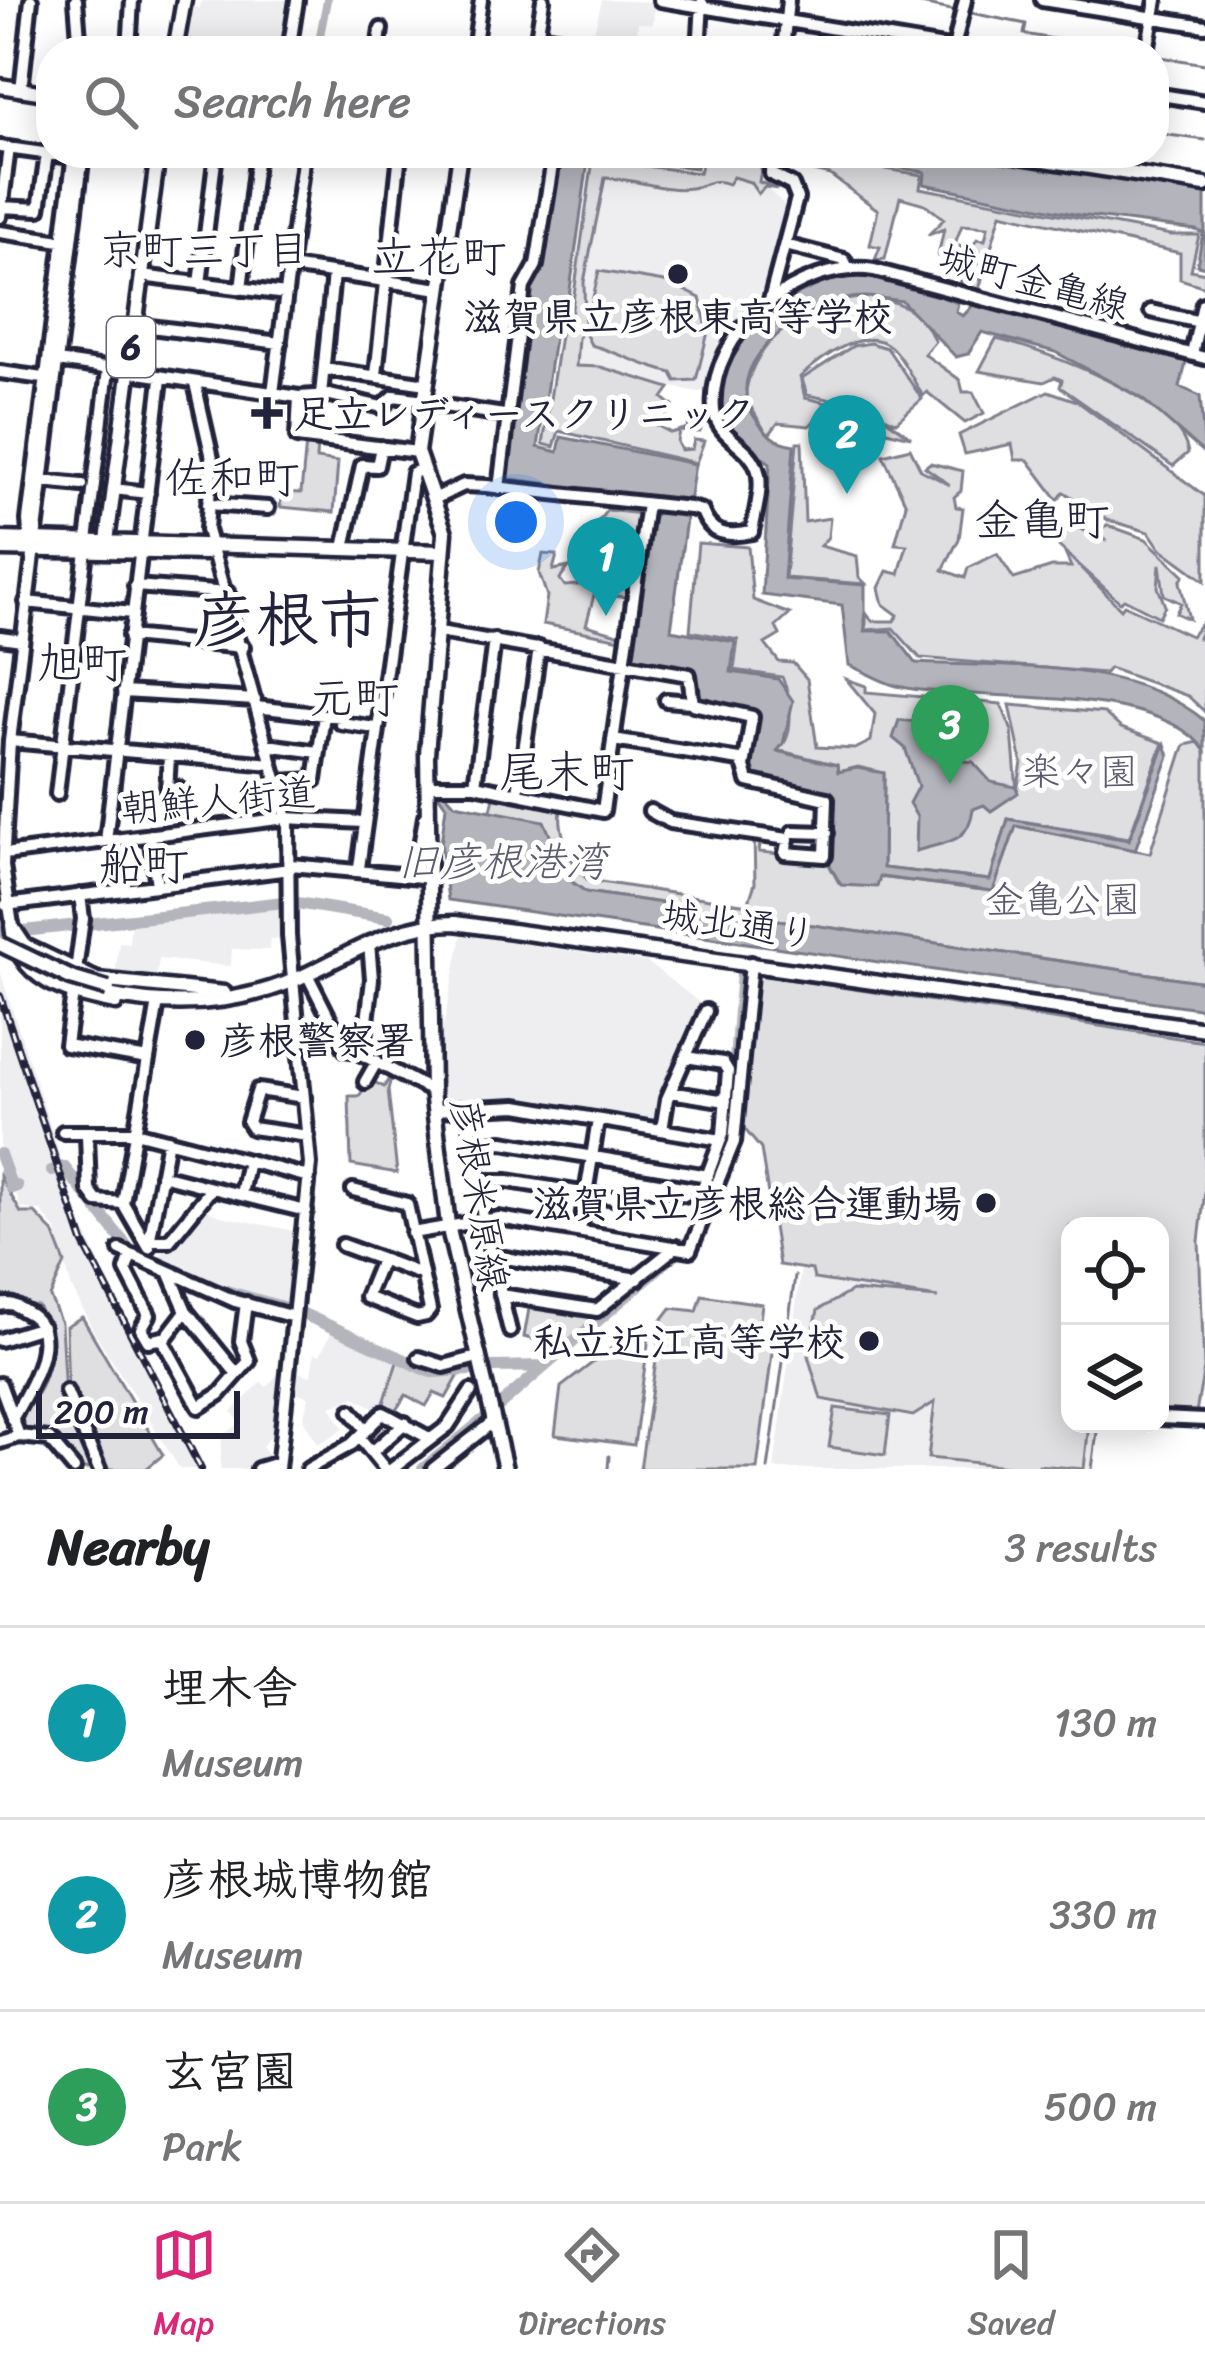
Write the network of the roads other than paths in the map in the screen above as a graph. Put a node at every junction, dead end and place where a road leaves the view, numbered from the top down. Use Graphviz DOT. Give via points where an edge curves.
graph roads {
  1 [pos="31,0"];
  2 [pos="76,0"];
  3 [pos="132,0"];
  4 [pos="184,0"];
  5 [pos="297,0"];
  6 [pos="481,0"];
  7 [pos="543,0"];
  8 [pos="660,0"];
  9 [pos="788,0"];
  10 [pos="964,0"];
  11 [pos="1042,0"];
  12 [pos="1156,0"];
  13 [pos="702,3"];
  14 [pos="1077,3"];
  15 [pos="1153,18"];
  16 [pos="786,20"];
  17 [pos="1205,26"];
  18 [pos="381,29"];
  19 [pos="538,35"];
  20 [pos="79,36"];
  21 [pos="130,36"];
  22 [pos="178,36"];
  23 [pos="291,36"];
  24 [pos="380,36"];
  25 [pos="476,36"];
  26 [pos="544,36"];
  27 [pos="700,36"];
  28 [pos="784,36"];
  29 [pos="883,36"];
  30 [pos="957,36"];
  31 [pos="1150,36"];
  32 [pos="0,86"];
  33 [pos="21,90"];
  34 [pos="36,92"];
  35 [pos="1169,96"];
  36 [pos="1205,102"];
  37 [pos="4,148"];
  38 [pos="36,152"];
  39 [pos="45,168"];
  40 [pos="76,168"];
  41 [pos="156,168"];
  42 [pos="214,168"];
  43 [pos="255,168"];
  44 [pos="302,168"];
  45 [pos="398,168"];
  46 [pos="458,168"];
  47 [pos="552,168"];
  48 [pos="771,168"];
  49 [pos="1098,168"];
  50 [pos="1125,168"];
  51 [pos="1124,172"];
  52 [pos="1205,185"];
  53 [pos="1,207"];
  54 [pos="0,217"];
  55 [pos="0,232"];
  56 [pos="67,242"];
  57 [pos="785,245"];
  58 [pos="290,267"];
  59 [pos="848,268"];
  60 [pos="333,274"];
  61 [pos="141,276"];
  62 [pos="387,282"];
  63 [pos="200,284"];
  64 [pos="241,289"];
  65 [pos="440,290"];
  66 [pos="286,294"];
  67 [pos="770,300"];
  68 [pos="1203,304"];
  69 [pos="1151,311"];
  70 [pos="1200,322"];
  71 [pos="134,325"];
  72 [pos="280,343"];
  73 [pos="1199,356"];
  74 [pos="52,360"];
  75 [pos="324,369"];
  76 [pos="107,370"];
  77 [pos="0,372"];
  78 [pos="128,374"];
  79 [pos="376,375"];
  80 [pos="49,379"];
  81 [pos="161,379"];
  82 [pos="195,383"];
  83 [pos="427,383"];
  84 [pos="273,393"];
  85 [pos="321,395"];
  86 [pos="299,398"];
  87 [pos="424,401"];
  88 [pos="505,415"];
  89 [pos="380,447"];
  90 [pos="417,452"];
  91 [pos="423,469"];
  92 [pos="42,482"];
  93 [pos="82,485"];
  94 [pos="499,488"];
  95 [pos="112,489"];
  96 [pos="148,493"];
  97 [pos="436,498"];
  98 [pos="208,504"];
  99 [pos="647,504"];
  100 [pos="268,508"];
  101 [pos="0,538"];
  102 [pos="31,542"];
  103 [pos="87,546"];
  104 [pos="106,546"];
  105 [pos="140,547"];
  106 [pos="344,548"];
  107 [pos="0,549"];
  108 [pos="214,549"];
  109 [pos="402,554"];
  110 [pos="441,556"];
  111 [pos="135,586"];
  112 [pos="228,593"];
  113 [pos="26,602"];
  114 [pos="79,607"];
  115 [pos="131,614"];
  116 [pos="439,632"];
  117 [pos="129,636"];
  118 [pos="0,637"];
  119 [pos="22,640"];
  120 [pos="494,640"];
  121 [pos="243,646"];
  122 [pos="539,648"];
  123 [pos="624,662"];
  124 [pos="123,692"];
  125 [pos="666,700"];
  126 [pos="691,702"];
  127 [pos="255,704"];
  128 [pos="324,715"];
  129 [pos="375,728"];
  130 [pos="613,740"];
  131 [pos="10,741"];
  132 [pos="267,745"];
  133 [pos="62,746"];
  134 [pos="116,752"];
  135 [pos="318,752"];
  136 [pos="169,757"];
  137 [pos="272,764"];
  138 [pos="744,767"];
  139 [pos="278,782"];
  140 [pos="475,784"];
  141 [pos="427,785"];
  142 [pos="178,788"];
  143 [pos="518,792"];
  144 [pos="57,794"];
  145 [pos="428,808"];
  146 [pos="650,811"];
  147 [pos="286,818"];
  148 [pos="364,822"];
  149 [pos="794,832"];
  150 [pos="827,833"];
  151 [pos="150,835"];
  152 [pos="106,841"];
  153 [pos="4,854"];
  154 [pos="290,867"];
  155 [pos="358,868"];
  156 [pos="415,876"];
  157 [pos="432,878"];
  158 [pos="157,885"];
  159 [pos="80,896"];
  160 [pos="6,904"];
  161 [pos="431,919"];
  162 [pos="12,925"];
  163 [pos="369,943"];
  164 [pos="0,947"];
  165 [pos="751,963"];
  166 [pos="76,971"];
  167 [pos="298,976"];
  168 [pos="73,992"];
  169 [pos="225,996"];
  170 [pos="157,1009"];
  171 [pos="706,1011"];
  172 [pos="1205,1026"];
  173 [pos="364,1052"];
  174 [pos="686,1057"];
  175 [pos="148,1059"];
  176 [pos="377,1061"];
  177 [pos="365,1082"];
  178 [pos="432,1091"];
  179 [pos="670,1092"];
  180 [pos="304,1097"];
  181 [pos="726,1101"];
  182 [pos="469,1108"];
  183 [pos="434,1110"];
  184 [pos="598,1120"];
  185 [pos="662,1130"];
  186 [pos="63,1132"];
  187 [pos="135,1132"];
  188 [pos="87,1135"];
  189 [pos="308,1136"];
  190 [pos="168,1140"];
  191 [pos="721,1140"];
  192 [pos="472,1144"];
  193 [pos="592,1156"];
  194 [pos="248,1161"];
  195 [pos="161,1175"];
  196 [pos="708,1176"];
  197 [pos="309,1177"];
  198 [pos="478,1181"];
  199 [pos="212,1188"];
  200 [pos="353,1190"];
  201 [pos="586,1194"];
  202 [pos="241,1195"];
  203 [pos="123,1204"];
  204 [pos="306,1211"];
  205 [pos="483,1219"];
  206 [pos="448,1225"];
  207 [pos="580,1231"];
  208 [pos="412,1233"];
  209 [pos="342,1245"];
  210 [pos="681,1248"];
  211 [pos="149,1255"];
  212 [pos="492,1256"];
  213 [pos="380,1263"];
  214 [pos="170,1274"];
  215 [pos="421,1274"];
  216 [pos="638,1279"];
  217 [pos="501,1294"];
  218 [pos="366,1298"];
  219 [pos="246,1303"];
  220 [pos="0,1305"];
  221 [pos="186,1311"];
  222 [pos="359,1312"];
  223 [pos="295,1317"];
  224 [pos="42,1327"];
  225 [pos="510,1331"];
  226 [pos="163,1338"];
  227 [pos="0,1340"];
  228 [pos="478,1357"];
  229 [pos="419,1358"];
  230 [pos="237,1375"];
  231 [pos="0,1384"];
  232 [pos="66,1390"];
  233 [pos="471,1390"];
  234 [pos="351,1411"];
  235 [pos="1169,1418"];
  236 [pos="12,1419"];
  237 [pos="1205,1420"];
  238 [pos="494,1421"];
  239 [pos="405,1424"];
  240 [pos="362,1433"];
  241 [pos="19,1436"];
  242 [pos="429,1438"];
  243 [pos="0,1442"];
  244 [pos="372,1452"];
  245 [pos="332,1458"];
  246 [pos="448,1463"];
  247 [pos="278,1466"];
  248 [pos="313,1468"];
  249 [pos="74,1469"];
  250 [pos="99,1469"];
  251 [pos="258,1469"];
  252 [pos="341,1469"];
  253 [pos="389,1469"];
  254 [pos="433,1469"];
  255 [pos="505,1469"];
  1 -- 33 [label="street"];
  2 -- 20 [label="street"];
  3 -- 21 [label="street"];
  4 -- 22 [label="main road"];
  5 -- 23 [label="street"];
  6 -- 25 [label="street"];
  7 -- 19 [label="street"];
  8 -- 13 [label="street"];
  9 -- 16 [label="street"];
  10 -- 30 [label="street"];
  11 -- 14 [label="street"];
  12 -- 15 [label="street"];
  13 -- 16 [label="street"];
  13 -- 27 [label="street"];
  14 -- 15 [label="street"];
  15 -- 17 [label="street"];
  15 -- 31 [label="street"];
  16 -- 28 [label="street"];
  16 -- 29 [label="street"];
  18 -- 24 [label="street"];
  19 -- 26 [label="street"];
  32 -- 33 [label="main road"];
  33 -- 34 [label="main road"];
  35 -- 36 [label="street"];
  37 -- 38 [label="street"];
  37 -- 53 [label="street"];
  39 -- 53 [label="street" via="39,209"];
  40 -- 56 [label="street"];
  41 -- 61 [label="main road, 6"];
  42 -- 63 [label="street"];
  43 -- 64 [label="street"];
  44 -- 58 [label="street"];
  45 -- 62 [label="street"];
  46 -- 65 [label="main road"];
  47 -- 88 [label="street"];
  48 -- 57 [label="street" via="797,198"];
  49 -- 51 [label="main road"];
  50 -- 51 [label="street"];
  51 -- 52 [label="main road"];
  53 -- 54 [label="street"];
  55 -- 56 [label="street"];
  56 -- 74 [label="street"];
  57 -- 59 [label="street, 城町金亀線" via="844,260"];
  57 -- 67 [label="street"];
  58 -- 60 [label="street"];
  58 -- 66 [label="street"];
  59 -- 67 [label="street" via="819,273"];
  59 -- 73 [label="street, 城町金亀線"];
  60 -- 62 [label="street"];
  60 -- 75 [label="street"];
  61 -- 63 [label="street"];
  61 -- 71 [label="main road, 6"];
  62 -- 65 [label="street"];
  62 -- 79 [label="street"];
  63 -- 64 [label="street"];
  64 -- 66 [label="street"];
  65 -- 83 [label="main road"];
  66 -- 72 [label="street"];
  67 -- 99 [label="street" via="729,350 714,392 721,430 757,466 752,532 715,532 702,511"];
  68 -- 70 [label="street"];
  69 -- 70 [label="street"];
  70 -- 73 [label="street"];
  71 -- 72 [label="street"];
  71 -- 78 [label="main road, 6"];
  72 -- 84 [label="street"];
  74 -- 76 [label="street"];
  74 -- 80 [label="street"];
  75 -- 79 [label="street"];
  75 -- 85 [label="street"];
  76 -- 78 [label="street"];
  76 -- 103 [label="street"];
  77 -- 80 [label="street"];
  78 -- 81 [label="street"];
  78 -- 95 [label="main road, 6"];
  79 -- 83 [label="street"];
  80 -- 92 [label="street"];
  80 -- 102 [label="street"];
  81 -- 82 [label="street"];
  81 -- 96 [label="street"];
  82 -- 84 [label="street"];
  82 -- 98 [label="street" via="211,447"];
  83 -- 87 [label="main road"];
  84 -- 86 [label="street"];
  85 -- 86 [label="street"];
  85 -- 87 [label="street" via="382,407 394,396"];
  86 -- 89 [label="street" via="297,437"];
  87 -- 88 [label="street"];
  87 -- 90 [label="main road"];
  88 -- 94 [label="street"];
  89 -- 90 [label="street"];
  89 -- 106 [label="street" via="377,466 362,465"];
  90 -- 91 [label="main road, 彦根米原線"];
  91 -- 97 [label="main road, 彦根米原線"];
  91 -- 109 [label="street, 朝鮮人街道" via="413,473"];
  92 -- 93 [label="street"];
  92 -- 102 [label="street"];
  94 -- 97 [label="street" via="464,485"];
  94 -- 99 [label="street"];
  95 -- 96 [label="street"];
  95 -- 104 [label="main road, 6"];
  96 -- 105 [label="street"];
  97 -- 110 [label="main road, 彦根米原線"];
  98 -- 100 [label="street"];
  98 -- 108 [label="street"];
  99 -- 123 [label="street"];
  101 -- 102 [label="main road"];
  102 -- 103 [label="main road"];
  102 -- 107 [label="main road"];
  102 -- 113 [label="street"];
  103 -- 104 [label="main road"];
  103 -- 114 [label="street"];
  104 -- 105 [label="main road"];
  105 -- 108 [label="main road"];
  105 -- 111 [label="street"];
  106 -- 108 [label="main road"];
  106 -- 109 [label="main road"];
  108 -- 109 [label="main road"];
  108 -- 112 [label="street"];
  109 -- 110 [label="main road"];
  109 -- 129 [label="street, 朝鮮人街道"];
  110 -- 116 [label="main road, 彦根米原線"];
  111 -- 112 [label="street"];
  111 -- 115 [label="street"];
  112 -- 121 [label="street"];
  113 -- 114 [label="street"];
  113 -- 119 [label="street"];
  114 -- 115 [label="street"];
  114 -- 133 [label="street"];
  115 -- 117 [label="street"];
  116 -- 120 [label="street"];
  116 -- 141 [label="main road, 彦根米原線"];
  117 -- 121 [label="street"];
  117 -- 124 [label="street"];
  118 -- 119 [label="street"];
  119 -- 131 [label="street"];
  120 -- 122 [label="street"];
  120 -- 140 [label="street"];
  121 -- 127 [label="street"];
  122 -- 123 [label="street"];
  122 -- 143 [label="street"];
  123 -- 126 [label="street" via="689,675"];
  123 -- 130 [label="street"];
  124 -- 127 [label="street"];
  124 -- 134 [label="street"];
  125 -- 126 [label="street"];
  126 -- 138 [label="street" via="751,714"];
  127 -- 128 [label="street"];
  127 -- 132 [label="street"];
  128 -- 129 [label="street"];
  128 -- 135 [label="street"];
  129 -- 148 [label="street, 朝鮮人街道"];
  130 -- 138 [label="street" via="740,760"];
  130 -- 143 [label="street" via="603,811"];
  131 -- 133 [label="street"];
  131 -- 153 [label="street"];
  132 -- 135 [label="street"];
  132 -- 137 [label="street"];
  133 -- 134 [label="street"];
  133 -- 144 [label="street"];
  134 -- 136 [label="street"];
  134 -- 152 [label="street"];
  135 -- 139 [label="street" via="315,780"];
  136 -- 137 [label="street"];
  136 -- 142 [label="street" via="167,790"];
  137 -- 139 [label="street"];
  138 -- 150 [label="street" via="748,782 827,800"];
  139 -- 147 [label="street"];
  140 -- 141 [label="street"];
  140 -- 143 [label="street"];
  141 -- 145 [label="main road, 彦根米原線"];
  145 -- 156 [label="street"];
  145 -- 157 [label="main road, 彦根米原線"];
  146 -- 150 [label="street" via="670,822 788,839 785,853 825,856"];
  147 -- 148 [label="street, 朝鮮人街道"];
  147 -- 151 [label="street, 朝鮮人街道"];
  147 -- 154 [label="street"];
  148 -- 155 [label="street"];
  149 -- 150 [label="street"];
  151 -- 152 [label="street, 朝鮮人街道"];
  151 -- 158 [label="street"];
  152 -- 153 [label="street, 朝鮮人街道"];
  153 -- 160 [label="street"];
  154 -- 155 [label="street"];
  154 -- 158 [label="street"];
  154 -- 167 [label="street"];
  155 -- 156 [label="street"];
  156 -- 157 [label="street"];
  157 -- 161 [label="main road, 彦根米原線"];
  158 -- 159 [label="street"];
  159 -- 160 [label="street"];
  159 -- 166 [label="street"];
  160 -- 162 [label="street"];
  161 -- 163 [label="main road, 城北通り"];
  161 -- 165 [label="main road, 城北通り"];
  161 -- 167 [label="main road, 城北通り" via="386,928"];
  161 -- 172 [label="main road, 城北通り"];
  161 -- 178 [label="main road, 彦根米原線"];
  162 -- 166 [label="main road" via="26,946"];
  162 -- 168 [label="main road" via="28,970"];
  163 -- 167 [label="main road, 城北通り"];
  163 -- 173 [label="street"];
  164 -- 169 [label="main road, 城北通り, bridge" via="108,992 177,1004"];
  165 -- 172 [label="main road, 城北通り"];
  165 -- 210 [label="street" via="734,1142"];
  166 -- 168 [label="street"];
  166 -- 169 [label="main road" via="114,984 214,988"];
  167 -- 169 [label="main road, 城北通り"];
  167 -- 173 [label="street" via="345,1049"];
  167 -- 180 [label="street"];
  168 -- 170 [label="main road"];
  168 -- 175 [label="street" via="66,1046"];
  169 -- 170 [label="main road" via="217,1006"];
  170 -- 175 [label="street"];
  171 -- 174 [label="street"];
  173 -- 176 [label="street"];
  174 -- 179 [label="street"];
  174 -- 181 [label="street" via="723,1063"];
  175 -- 187 [label="street"];
  176 -- 177 [label="street"];
  176 -- 178 [label="street"];
  178 -- 183 [label="main road, 彦根米原線"];
  179 -- 181 [label="street"];
  179 -- 185 [label="street"];
  180 -- 189 [label="street"];
  180 -- 189 [label="street" via="258,1090 248,1122"];
  181 -- 191 [label="street"];
  182 -- 183 [label="street"];
  182 -- 184 [label="street" via="518,1106"];
  182 -- 192 [label="street"];
  183 -- 206 [label="main road, 彦根米原線"];
  184 -- 185 [label="street"];
  184 -- 193 [label="street"];
  185 -- 191 [label="street"];
  186 -- 188 [label="street"];
  187 -- 188 [label="street"];
  187 -- 190 [label="street"];
  187 -- 203 [label="street"];
  188 -- 203 [label="street" via="88,1190 98,1201"];
  189 -- 197 [label="street"];
  190 -- 194 [label="street"];
  190 -- 195 [label="street"];
  191 -- 196 [label="street"];
  192 -- 193 [label="street"];
  192 -- 198 [label="street"];
  193 -- 196 [label="street"];
  193 -- 201 [label="street"];
  194 -- 197 [label="street"];
  194 -- 202 [label="street"];
  195 -- 199 [label="street"];
  195 -- 211 [label="street"];
  196 -- 201 [label="street" via="688,1210"];
  197 -- 204 [label="street"];
  198 -- 201 [label="street"];
  198 -- 205 [label="street"];
  199 -- 202 [label="street"];
  199 -- 211 [label="street"];
  200 -- 208 [label="street" via="402,1199"];
  201 -- 207 [label="street"];
  202 -- 204 [label="street"];
  203 -- 211 [label="street"];
  204 -- 223 [label="street"];
  205 -- 206 [label="street"];
  205 -- 207 [label="street"];
  205 -- 212 [label="street"];
  206 -- 208 [label="street"];
  206 -- 228 [label="main road, 彦根米原線"];
  207 -- 210 [label="street"];
  208 -- 215 [label="street"];
  209 -- 213 [label="street"];
  210 -- 216 [label="street"];
  211 -- 214 [label="street"];
  211 -- 226 [label="street" via="125,1254 126,1270 149,1316 141,1328 148,1341"];
  212 -- 216 [label="street"];
  212 -- 217 [label="street"];
  213 -- 215 [label="street"];
  213 -- 218 [label="street"];
  214 -- 219 [label="street"];
  214 -- 221 [label="street"];
  215 -- 218 [label="street" via="426,1315"];
  216 -- 217 [label="street" via="597,1310"];
  217 -- 225 [label="street"];
  218 -- 222 [label="street"];
  219 -- 223 [label="street"];
  219 -- 230 [label="street" via="241,1341 249,1361"];
  220 -- 224 [label="street" via="38,1316"];
  221 -- 226 [label="street"];
  221 -- 230 [label="street"];
  223 -- 247 [label="street"];
  224 -- 227 [label="street"];
  224 -- 236 [label="street" via="39,1374"];
  226 -- 230 [label="street" via="200,1407"];
  228 -- 229 [label="street" via="444,1366"];
  228 -- 238 [label="main road, 彦根米原線"];
  231 -- 236 [label="street"];
  232 -- 250 [label="street"];
  233 -- 242 [label="street"];
  234 -- 240 [label="street"];
  235 -- 237 [label="street"];
  236 -- 241 [label="street"];
  238 -- 246 [label="street"];
  238 -- 255 [label="main road, 彦根米原線"];
  239 -- 240 [label="street" via="383,1413"];
  239 -- 242 [label="street"];
  239 -- 244 [label="street"];
  240 -- 244 [label="street"];
  240 -- 245 [label="street"];
  241 -- 243 [label="street"];
  241 -- 249 [label="street" via="49,1439"];
  242 -- 253 [label="street"];
  244 -- 253 [label="street"];
  245 -- 248 [label="street"];
  245 -- 252 [label="street"];
  246 -- 254 [label="street"];
  247 -- 251 [label="street"];
}
